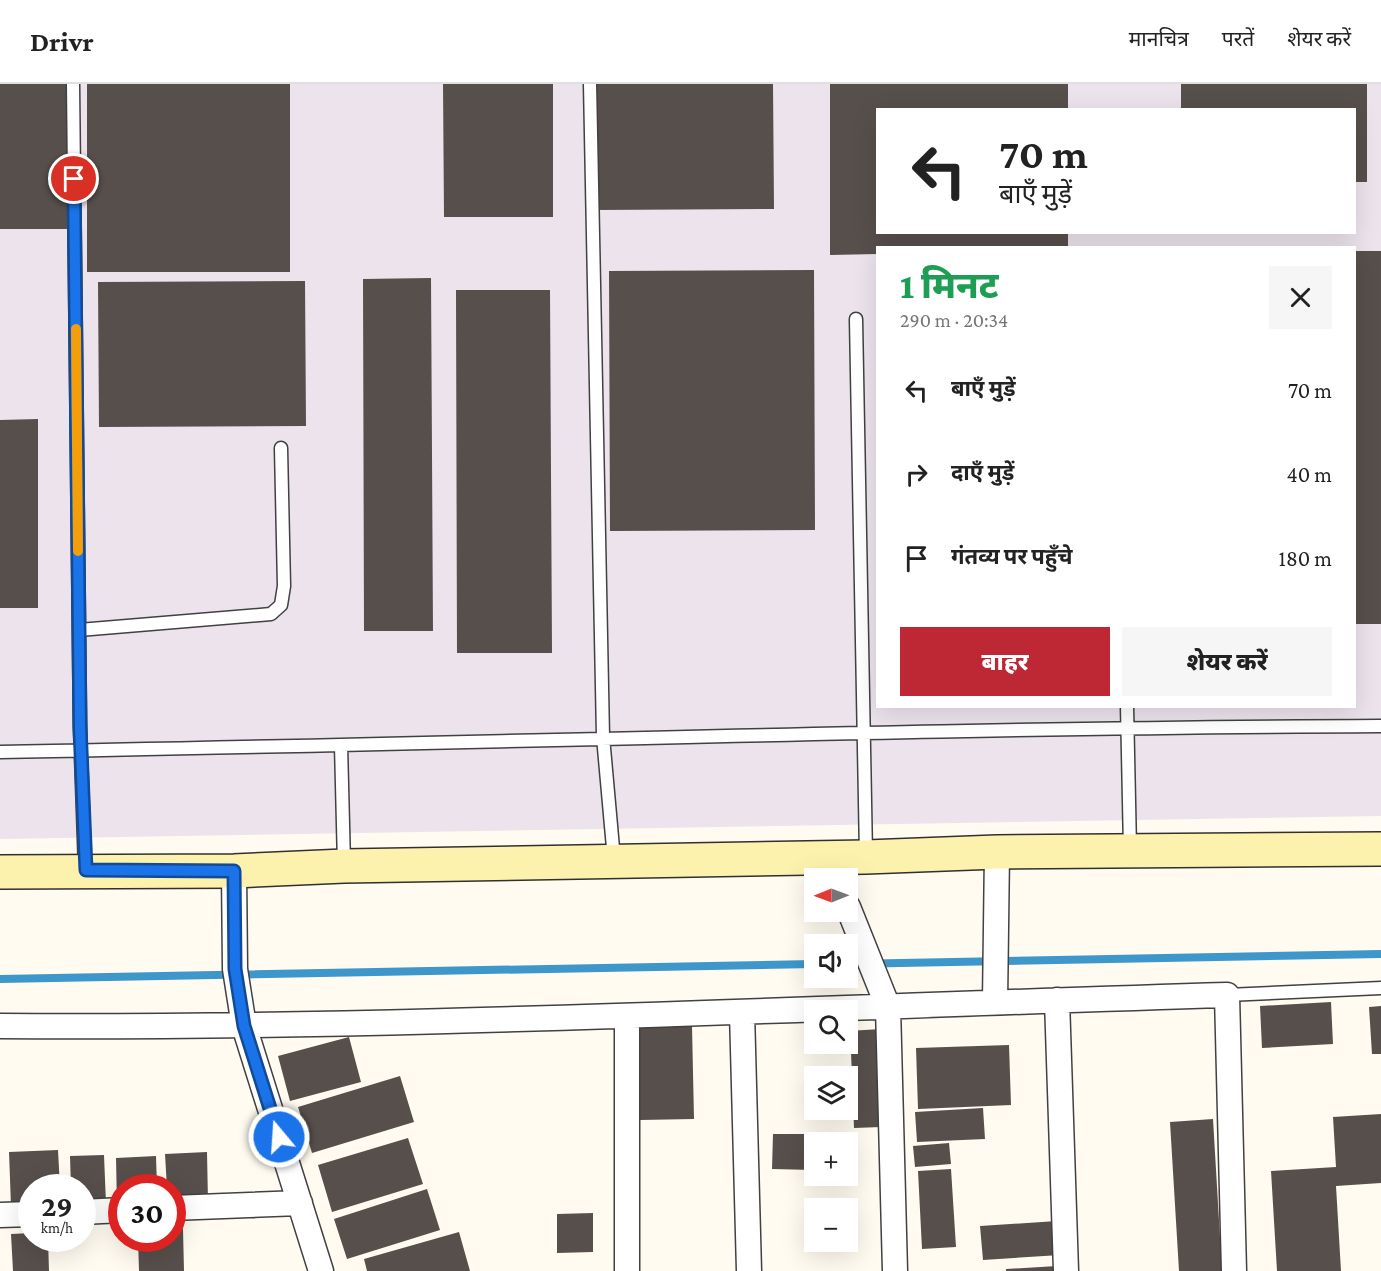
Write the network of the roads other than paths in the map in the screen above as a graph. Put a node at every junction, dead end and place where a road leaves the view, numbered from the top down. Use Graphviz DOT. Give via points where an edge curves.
graph roads {
  1 [pos="73,84"];
  2 [pos="590,84"];
  3 [pos="856,319"];
  4 [pos="281,448"];
  5 [pos="79,630"];
  6 [pos="1127,708"];
  7 [pos="1381,726"];
  8 [pos="1127,727"];
  9 [pos="864,733"];
  10 [pos="603,737"];
  11 [pos="341,745"];
  12 [pos="81,751"];
  13 [pos="0,752"];
  14 [pos="1381,849"];
  15 [pos="997,852"];
  16 [pos="1130,853"];
  17 [pos="866,857"];
  18 [pos="614,861"];
  19 [pos="344,866"];
  20 [pos="805,868"];
  21 [pos="835,868"];
  22 [pos="86,870"];
  23 [pos="234,871"];
  24 [pos="0,872"];
  25 [pos="854,922"];
  26 [pos="1381,988"];
  27 [pos="1227,995"];
  28 [pos="1057,1000"];
  29 [pos="995,1002"];
  30 [pos="888,1007"];
  31 [pos="742,1012"];
  32 [pos="627,1017"];
  33 [pos="0,1026"];
  34 [pos="244,1026"];
  35 [pos="300,1203"];
  36 [pos="186,1207"];
  37 [pos="18,1214"];
  38 [pos="0,1215"];
  39 [pos="321,1271"];
  40 [pos="627,1271"];
  41 [pos="749,1271"];
  42 [pos="895,1271"];
  43 [pos="1066,1271"];
  44 [pos="1234,1271"];
  1 -- 5 [label="lane"];
  2 -- 10 [label="lane"];
  3 -- 9 [label="lane"];
  4 -- 5 [label="lane" via="285,586 280,605 271,614"];
  5 -- 12 [label="lane"];
  6 -- 8 [label="lane"];
  7 -- 8 [label="lane"];
  8 -- 9 [label="lane"];
  8 -- 16 [label="lane"];
  9 -- 10 [label="lane"];
  9 -- 17 [label="lane"];
  10 -- 11 [label="lane"];
  10 -- 18 [label="lane"];
  11 -- 12 [label="lane"];
  11 -- 19 [label="lane"];
  12 -- 13 [label="lane"];
  12 -- 22 [label="lane"];
  14 -- 16 [label="street"];
  15 -- 16 [label="street"];
  15 -- 17 [label="street"];
  15 -- 29 [label="street"];
  17 -- 21 [label="street"];
  18 -- 19 [label="street"];
  18 -- 20 [label="street"];
  19 -- 23 [label="street"];
  22 -- 23 [label="street"];
  22 -- 24 [label="street"];
  23 -- 34 [label="street" via="237,981"];
  25 -- 30 [label="street"];
  26 -- 27 [label="lane"];
  27 -- 28 [label="street"];
  27 -- 44 [label="street"];
  28 -- 29 [label="street"];
  28 -- 43 [label="street"];
  29 -- 30 [label="street"];
  30 -- 31 [label="street"];
  30 -- 42 [label="street"];
  31 -- 32 [label="street"];
  31 -- 41 [label="street"];
  32 -- 34 [label="street"];
  32 -- 40 [label="street"];
  33 -- 34 [label="street"];
  34 -- 35 [label="street"];
  35 -- 36 [label="street"];
  35 -- 39 [label="street"];
  37 -- 38 [label="street"];
}
